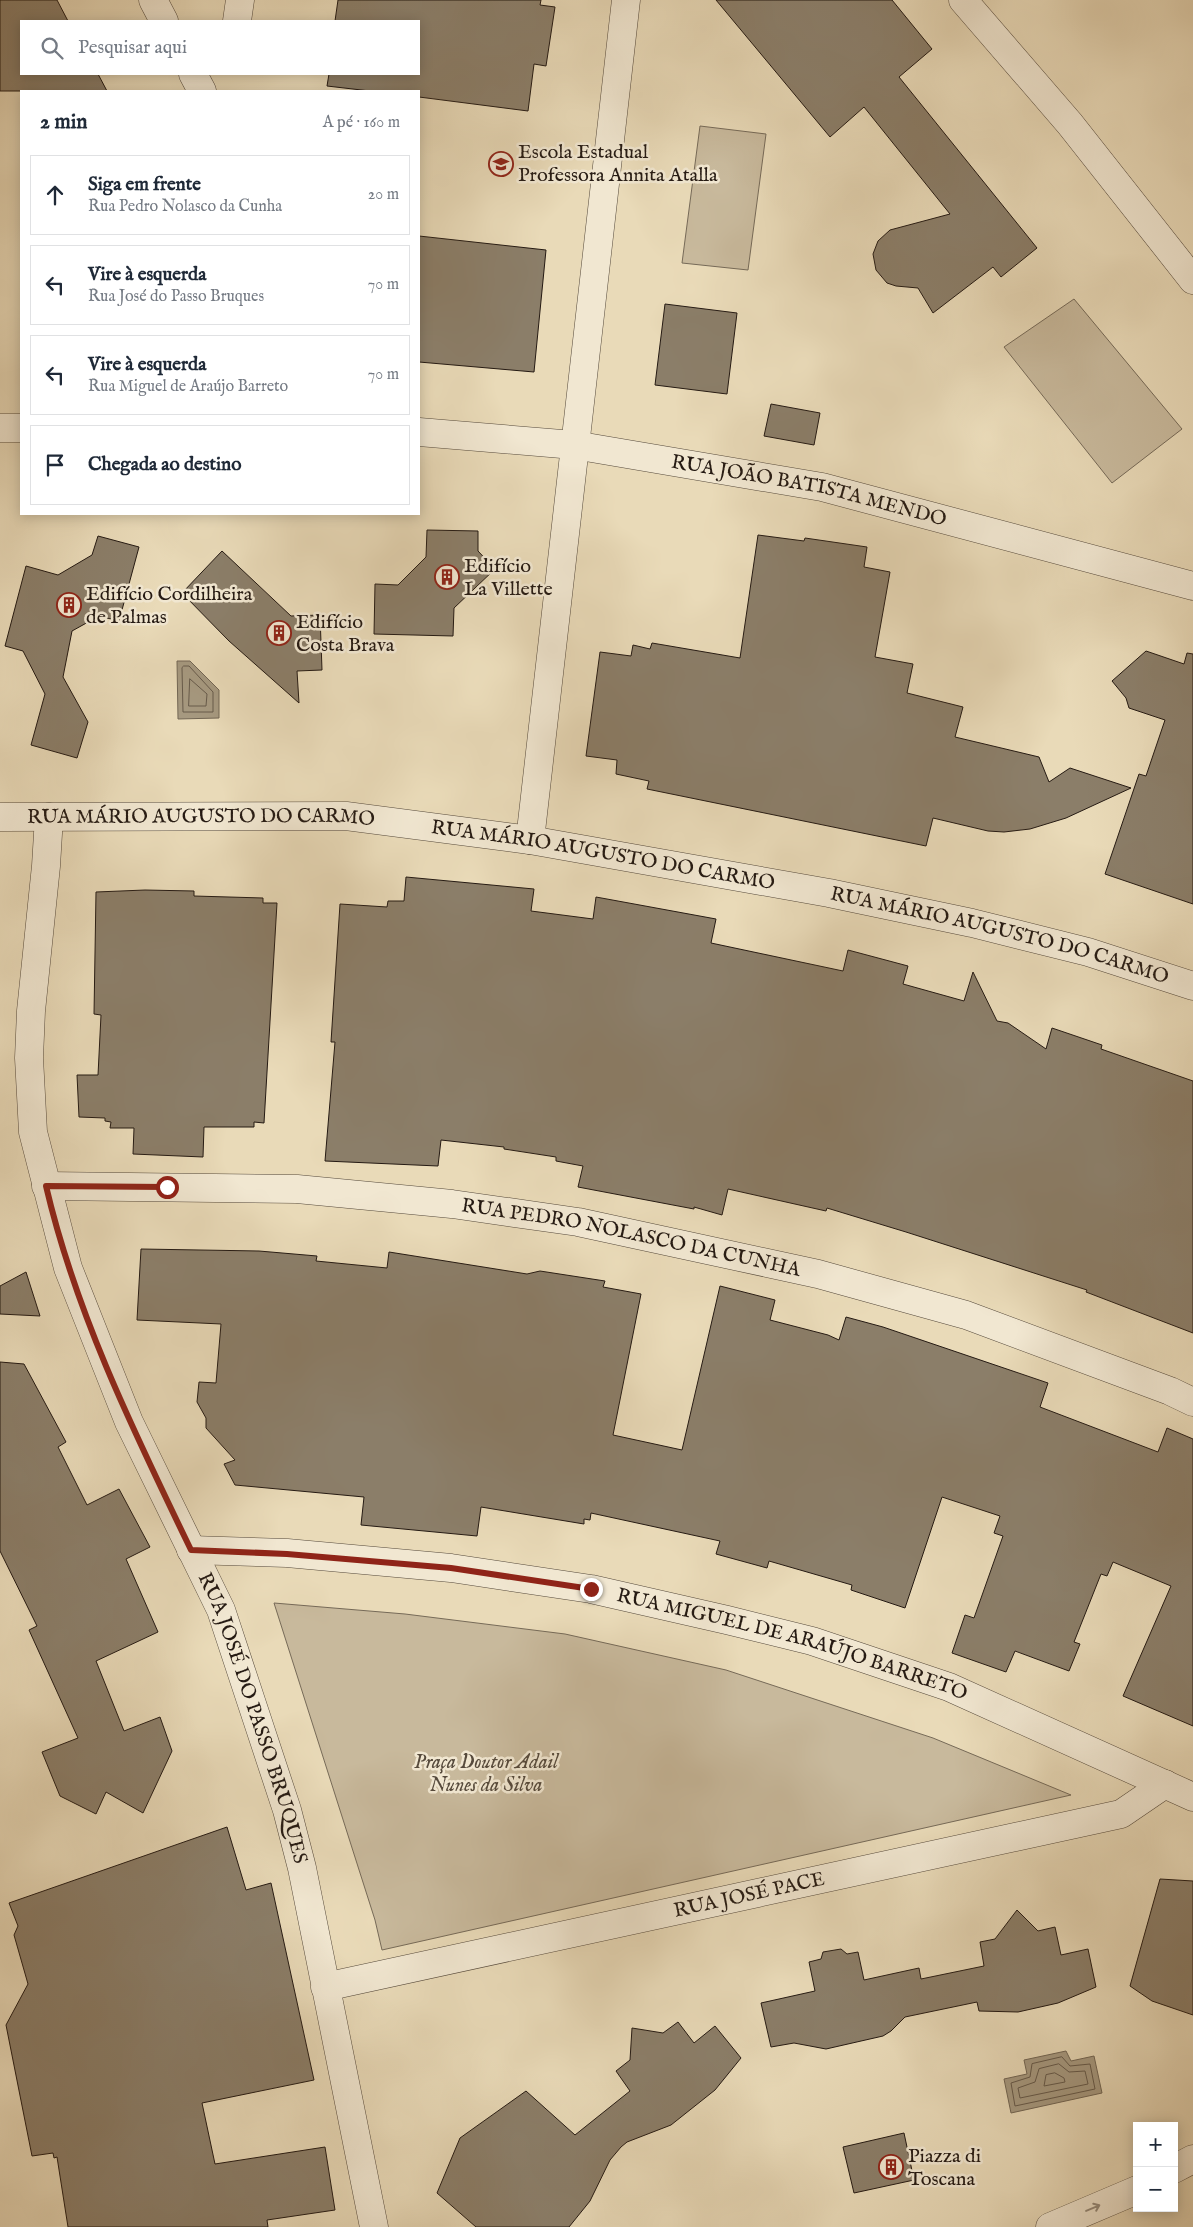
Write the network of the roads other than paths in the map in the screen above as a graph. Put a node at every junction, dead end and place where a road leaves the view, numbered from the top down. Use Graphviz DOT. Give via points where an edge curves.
graph roads {
  1 [pos="153,0"];
  2 [pos="240,0"];
  3 [pos="626,0"];
  4 [pos="963,0"];
  5 [pos="163,20"];
  6 [pos="237,20"];
  7 [pos="1193,280"];
  8 [pos="0,428"];
  9 [pos="20,428"];
  10 [pos="420,432"];
  11 [pos="574,445"];
  12 [pos="1193,586"];
  13 [pos="0,817"];
  14 [pos="49,817"];
  15 [pos="530,840"];
  16 [pos="1193,986"];
  17 [pos="46,1186"];
  18 [pos="1193,1402"];
  19 [pos="191,1550"];
  20 [pos="1165,1784"];
  21 [pos="1193,1797"];
  22 [pos="325,1987"];
  23 [pos="1193,2159"];
  24 [pos="1178,2167"];
  25 [pos="1133,2192"];
  26 [pos="374,2227"];
  27 [pos="1050,2227"];
  1 -- 5 [label="street"];
  2 -- 6 [label="street"];
  3 -- 11 [label="street"];
  4 -- 7 [label="street" via="1070,124"];
  8 -- 9 [label="street"];
  10 -- 11 [label="street, RUA JOÃO BATISTA MENDO"];
  11 -- 12 [label="street, RUA JOÃO BATISTA MENDO" via="822,487"];
  11 -- 15 [label="street"];
  13 -- 14 [label="street, RUA MÁRIO AUGUSTO DO CARMO"];
  14 -- 15 [label="street, RUA MÁRIO AUGUSTO DO CARMO" via="346,816"];
  14 -- 17 [label="street, RUA JOSÉ DO PASSO BRUQUES" via="31,1011 30,1058 32,1132"];
  15 -- 16 [label="street, RUA MÁRIO AUGUSTO DO CARMO" via="972,922 1088,952"];
  17 -- 18 [label="street, RUA PEDRO NOLASCO DA CUNHA" via="297,1189 452,1204 578,1222 818,1274 966,1315"];
  17 -- 19 [label="street, RUA JOSÉ DO PASSO BRUQUES" via="68,1268 121,1404"];
  19 -- 20 [label="street, RUA MIGUEL DE ARAÚJO BARRETO" via="287,1554 451,1568 591,1589 727,1620 812,1641 949,1687"];
  19 -- 22 [label="street, RUA JOSÉ DO PASSO BRUQUES" via="221,1610 287,1810"];
  20 -- 21 [label="street, RUA MIGUEL DE ARAÚJO BARRETO"];
  20 -- 22 [label="street, RUA JOSÉ PACE" via="1121,1814"];
  22 -- 26 [label="street, RUA JOSÉ DO PASSO BRUQUES"];
  23 -- 24 [label="street"];
  27 -- 25 [label="street, one-way"];
}
